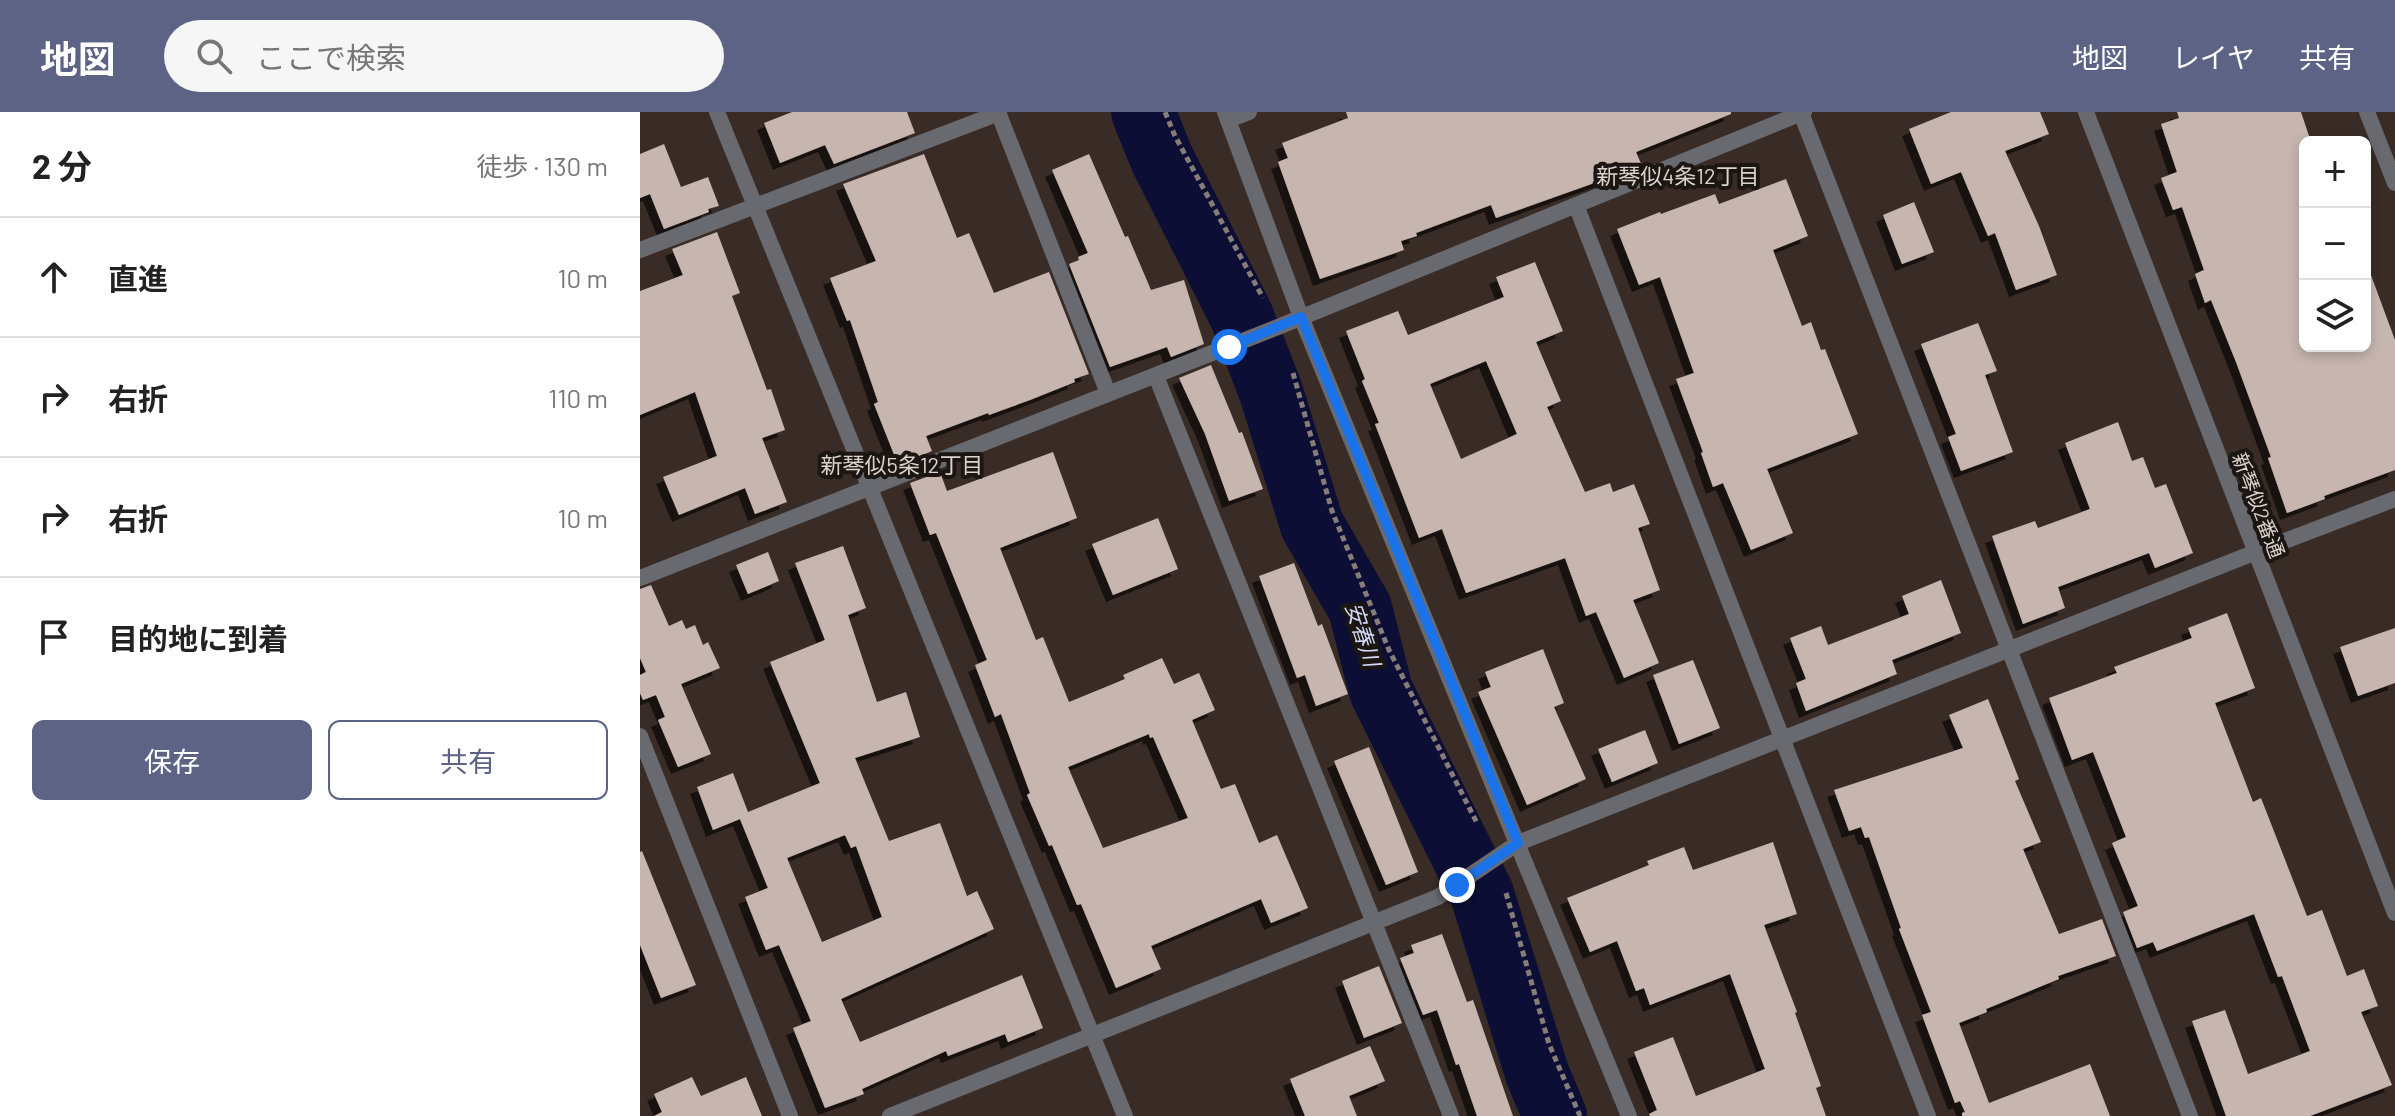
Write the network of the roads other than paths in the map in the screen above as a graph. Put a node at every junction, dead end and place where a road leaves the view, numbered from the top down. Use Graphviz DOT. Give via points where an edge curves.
graph roads {
  1 [pos="717,112"];
  2 [pos="998,112"];
  3 [pos="1249,112"];
  4 [pos="2086,112"];
  5 [pos="2367,112"];
  6 [pos="1802,113"];
  7 [pos="1226,116"];
  8 [pos="2395,183"];
  9 [pos="755,205"];
  10 [pos="1576,205"];
  11 [pos="640,250"];
  12 [pos="1301,317"];
  13 [pos="1156,376"];
  14 [pos="1108,393"];
  15 [pos="870,488"];
  16 [pos="2395,499"];
  17 [pos="2256,552"];
  18 [pos="640,578"];
  19 [pos="2009,649"];
  20 [pos="640,736"];
  21 [pos="1783,739"];
  22 [pos="1518,843"];
  23 [pos="2395,913"];
  24 [pos="1375,922"];
  25 [pos="1093,1035"];
  26 [pos="790,1116"];
  27 [pos="890,1116"];
  28 [pos="1125,1116"];
  29 [pos="1451,1116"];
  30 [pos="1629,1116"];
  31 [pos="1928,1116"];
  32 [pos="2190,1116"];
  1 -- 9 [label="street"];
  2 -- 9 [label="street"];
  2 -- 14 [label="street"];
  3 -- 7 [label="street"];
  4 -- 17 [label="street, 新琴似2番通"];
  5 -- 8 [label="street"];
  6 -- 10 [label="street"];
  6 -- 19 [label="street"];
  7 -- 12 [label="street"];
  9 -- 11 [label="street"];
  9 -- 15 [label="street"];
  10 -- 12 [label="street"];
  10 -- 21 [label="street"];
  12 -- 13 [label="street"];
  12 -- 22 [label="street"];
  13 -- 14 [label="street"];
  13 -- 24 [label="street"];
  14 -- 15 [label="street"];
  15 -- 18 [label="street"];
  15 -- 25 [label="street"];
  16 -- 17 [label="street"];
  17 -- 19 [label="street"];
  17 -- 23 [label="street, 新琴似2番通"];
  19 -- 21 [label="street"];
  19 -- 32 [label="street"];
  20 -- 26 [label="street"];
  21 -- 22 [label="street"];
  21 -- 31 [label="street"];
  22 -- 24 [label="street" via="1438,897"];
  22 -- 30 [label="street"];
  24 -- 25 [label="street"];
  24 -- 29 [label="street"];
  25 -- 27 [label="street"];
  25 -- 28 [label="street"];
}
